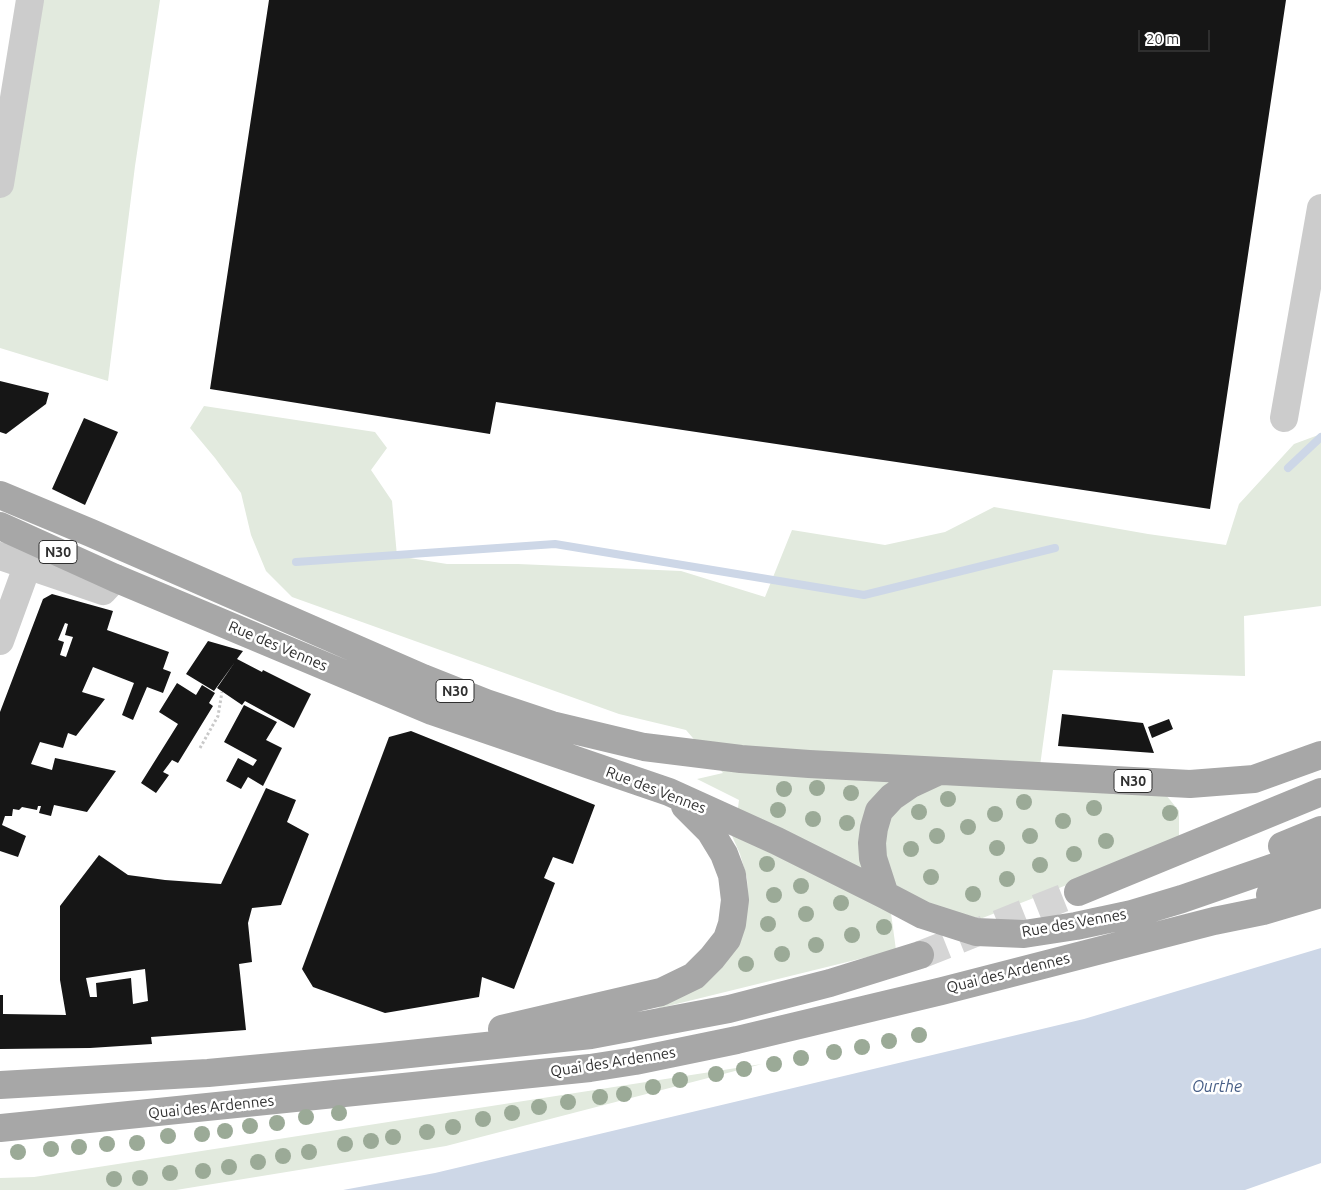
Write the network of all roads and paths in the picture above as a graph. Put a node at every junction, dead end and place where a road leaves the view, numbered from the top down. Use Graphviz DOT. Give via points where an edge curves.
graph roads {
  1 [pos="30,0"];
  2 [pos="0,184"];
  3 [pos="1321,208"];
  4 [pos="1284,418"];
  5 [pos="0,494"];
  6 [pos="0,526"];
  7 [pos="0,556"];
  8 [pos="28,564"];
  9 [pos="115,578"];
  10 [pos="0,641"];
  11 [pos="222,692"];
  12 [pos="200,748"];
  13 [pos="1321,755"];
  14 [pos="940,771"];
  15 [pos="668,792"];
  16 [pos="1321,792"];
  17 [pos="1321,830"];
  18 [pos="1321,850"];
  19 [pos="1321,871"];
  20 [pos="1078,892"];
  21 [pos="1321,894"];
  22 [pos="885,895"];
  23 [pos="1214,921"];
  24 [pos="1082,924"];
  25 [pos="920,955"];
  26 [pos="382,1057"];
  27 [pos="0,1085"];
  28 [pos="0,1128"];
  1 -- 2 [label="street"];
  3 -- 4 [label="street"];
  5 -- 14 [label="main road, Rue des Vennes / N30" via="423,678 552,725 677,752"];
  6 -- 9 [label="main road, N30"];
  7 -- 8 [label="street"];
  8 -- 9 [label="street" via="103,591"];
  8 -- 10 [label="street"];
  9 -- 15 [label="main road, Rue des Vennes / N30" via="432,711"];
  11 -- 12 [label="path" via="218,716"];
  13 -- 14 [label="main road, Rue des Vennes / N30" via="1254,779 1190,784"];
  14 -- 22 [label="main road" via="911,784 879,811 872,843 873,858"];
  15 -- 22 [label="main road, Rue des Vennes / N30"];
  15 -- 26 [label="main road" via="710,832 732,875 735,900 727,939 694,976 661,992"];
  16 -- 20 [label="main road"];
  17 -- 24 [label="main road"];
  18 -- 24 [label="main road, Rue des Vennes / N30" via="1182,899"];
  19 -- 23 [label="main road, Quai des Ardennes"];
  21 -- 23 [label="main road, Quai des Ardennes"];
  22 -- 24 [label="main road, Rue des Vennes / N30" via="923,915 976,932 1024,934"];
  23 -- 28 [label="main road, Quai des Ardennes" via="942,991 635,1061"];
  25 -- 26 [label="main road, Quai des Ardennes" via="830,983 658,1023 591,1034"];
  26 -- 27 [label="main road, Quai des Ardennes" via="208,1073"];
}
